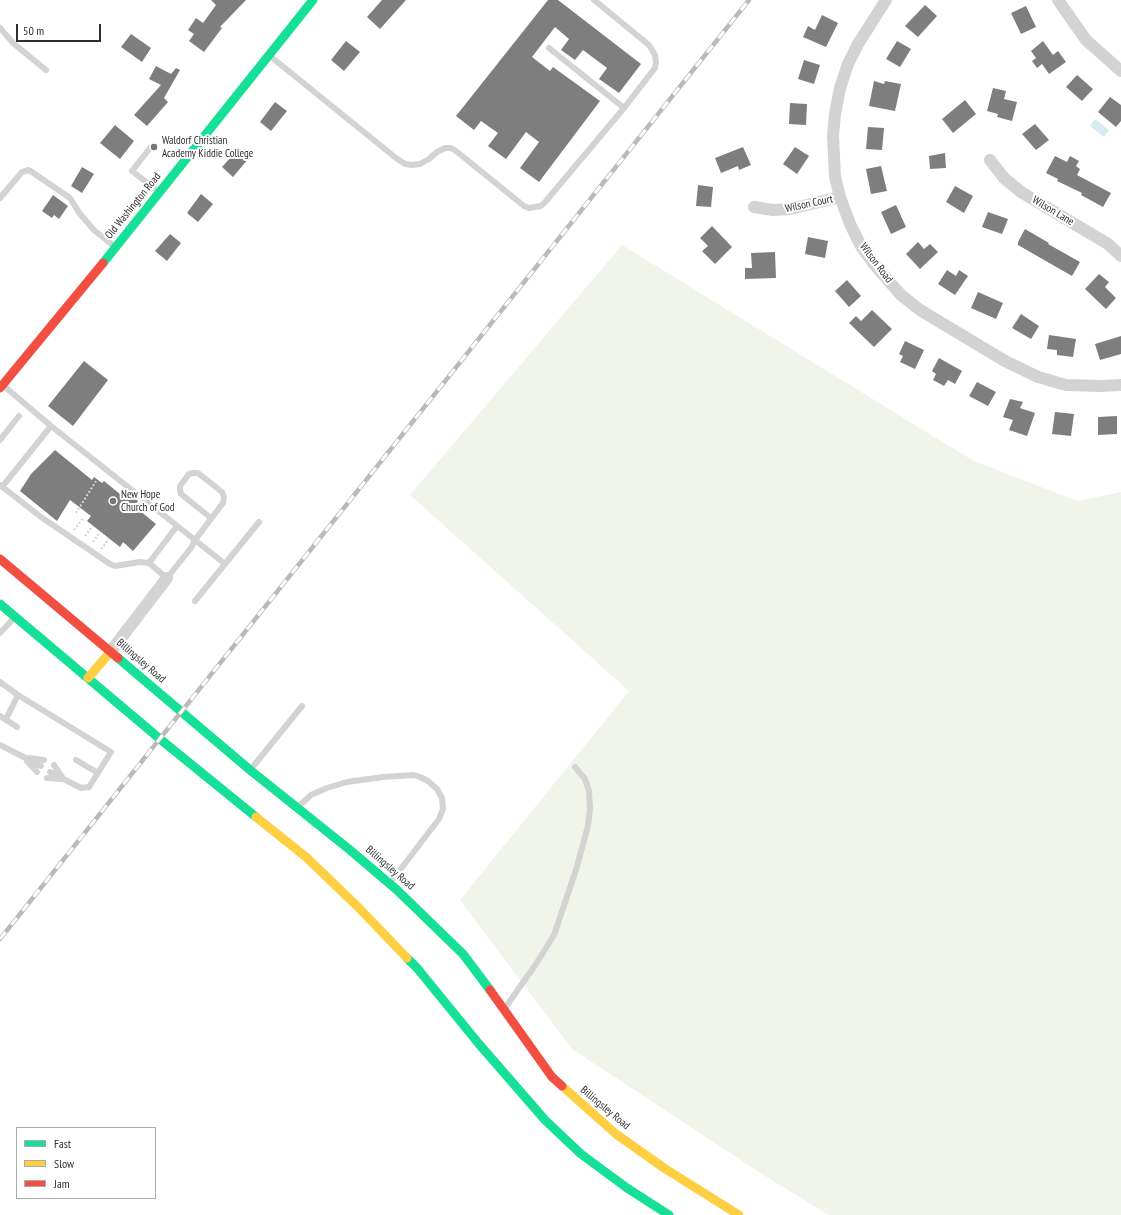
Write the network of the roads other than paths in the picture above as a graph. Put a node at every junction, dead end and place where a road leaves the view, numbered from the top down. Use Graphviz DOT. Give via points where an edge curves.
graph roads {
  1 [pos="313,0"];
  2 [pos="594,0"];
  3 [pos="886,0"];
  4 [pos="1058,0"];
  5 [pos="0,28"];
  6 [pos="549,48"];
  7 [pos="269,55"];
  8 [pos="46,70"];
  9 [pos="1121,71"];
  10 [pos="624,108"];
  11 [pos="150,148"];
  12 [pos="990,160"];
  13 [pos="159,192"];
  14 [pos="840,197"];
  15 [pos="0,198"];
  16 [pos="754,207"];
  17 [pos="115,247"];
  18 [pos="1121,256"];
  19 [pos="1121,385"];
  20 [pos="1,386"];
  21 [pos="19,416"];
  22 [pos="51,426"];
  23 [pos="0,440"];
  24 [pos="1,486"];
  25 [pos="211,518"];
  26 [pos="259,522"];
  27 [pos="177,526"];
  28 [pos="194,540"];
  29 [pos="0,559"];
  30 [pos="149,563"];
  31 [pos="225,564"];
  32 [pos="167,578"];
  33 [pos="194,601"];
  34 [pos="0,604"];
  35 [pos="15,616"];
  36 [pos="0,633"];
  37 [pos="111,651"];
  38 [pos="88,678"];
  39 [pos="0,682"];
  40 [pos="18,695"];
  41 [pos="302,706"];
  42 [pos="3,717"];
  43 [pos="17,727"];
  44 [pos="0,745"];
  45 [pos="25,758"];
  46 [pos="44,760"];
  47 [pos="76,760"];
  48 [pos="41,766"];
  49 [pos="54,766"];
  50 [pos="575,767"];
  51 [pos="250,770"];
  52 [pos="37,772"];
  53 [pos="98,773"];
  54 [pos="48,775"];
  55 [pos="64,779"];
  56 [pos="297,808"];
  57 [pos="390,883"];
  58 [pos="504,1009"];
  59 [pos="669,1215"];
  60 [pos="740,1215"];
  1 -- 7 [label="main road, Old Washington Road"];
  2 -- 10 [label="lane" via="649,44 655,56 655,68"];
  3 -- 14 [label="street, Wilson Road" via="858,44 840,88 833,136 834,164"];
  4 -- 9 [label="street" via="1086,40"];
  5 -- 8 [label="lane" via="13,43"];
  6 -- 10 [label="lane"];
  7 -- 10 [label="lane" via="405,164 420,164 437,152 451,148 529,208 541,206 546,201"];
  7 -- 13 [label="main road, Old Washington Road"];
  11 -- 13 [label="lane" via="132,171"];
  12 -- 18 [label="street, Wilson Lane" via="1004,178 1021,192 1108,244"];
  13 -- 17 [label="main road, Old Washington Road"];
  14 -- 16 [label="street, Wilson Court" via="790,210"];
  14 -- 19 [label="street, Wilson Road" via="850,224 873,263 901,295 920,310 1005,361 1038,377 1066,385"];
  15 -- 17 [label="lane" via="22,172 29,170 70,198 94,230"];
  17 -- 20 [label="main road, Old Washington Road"];
  20 -- 22 [label="lane"];
  21 -- 23 [label="lane"];
  22 -- 24 [label="lane"];
  22 -- 27 [label="lane"];
  24 -- 30 [label="lane" via="41,518 110,564 115,566"];
  25 -- 25 [label="lane" via="181,494 180,486 193,472 198,473 222,492 224,497 223,503"];
  25 -- 28 [label="lane"];
  26 -- 31 [label="lane"];
  27 -- 28 [label="lane"];
  27 -- 30 [label="lane"];
  28 -- 31 [label="lane"];
  28 -- 32 [label="lane" via="191,548"];
  29 -- 37 [label="main road, Billingsley Road"];
  30 -- 32 [label="lane"];
  31 -- 33 [label="lane"];
  32 -- 37 [label="street"];
  34 -- 35 [label="main road"];
  35 -- 36 [label="lane"];
  35 -- 38 [label="main road"];
  37 -- 38 [label="main road"];
  37 -- 51 [label="main road, Billingsley Road"];
  38 -- 59 [label="main road" via="306,857 417,968 545,1120 587,1158"];
  39 -- 40 [label="lane"];
  40 -- 42 [label="lane"];
  40 -- 53 [label="lane" via="111,752"];
  41 -- 51 [label="lane"];
  42 -- 43 [label="lane"];
  44 -- 45 [label="lane"];
  45 -- 46 [label="lane"];
  45 -- 48 [label="lane"];
  45 -- 52 [label="lane"];
  47 -- 53 [label="lane"];
  49 -- 55 [label="lane"];
  50 -- 58 [label="lane" via="585,779 590,808 588,826 576,870 554,935"];
  51 -- 56 [label="main road, Billingsley Road"];
  53 -- 55 [label="lane" via="89,787 81,788"];
  54 -- 55 [label="lane"];
  56 -- 57 [label="main road, Billingsley Road"];
  56 -- 57 [label="lane" via="311,795 347,782 414,776 428,781 442,798 443,809 440,819"];
  57 -- 58 [label="main road, Billingsley Road" via="463,954"];
  58 -- 60 [label="main road, Billingsley Road" via="552,1077 591,1113 664,1168"];
}
